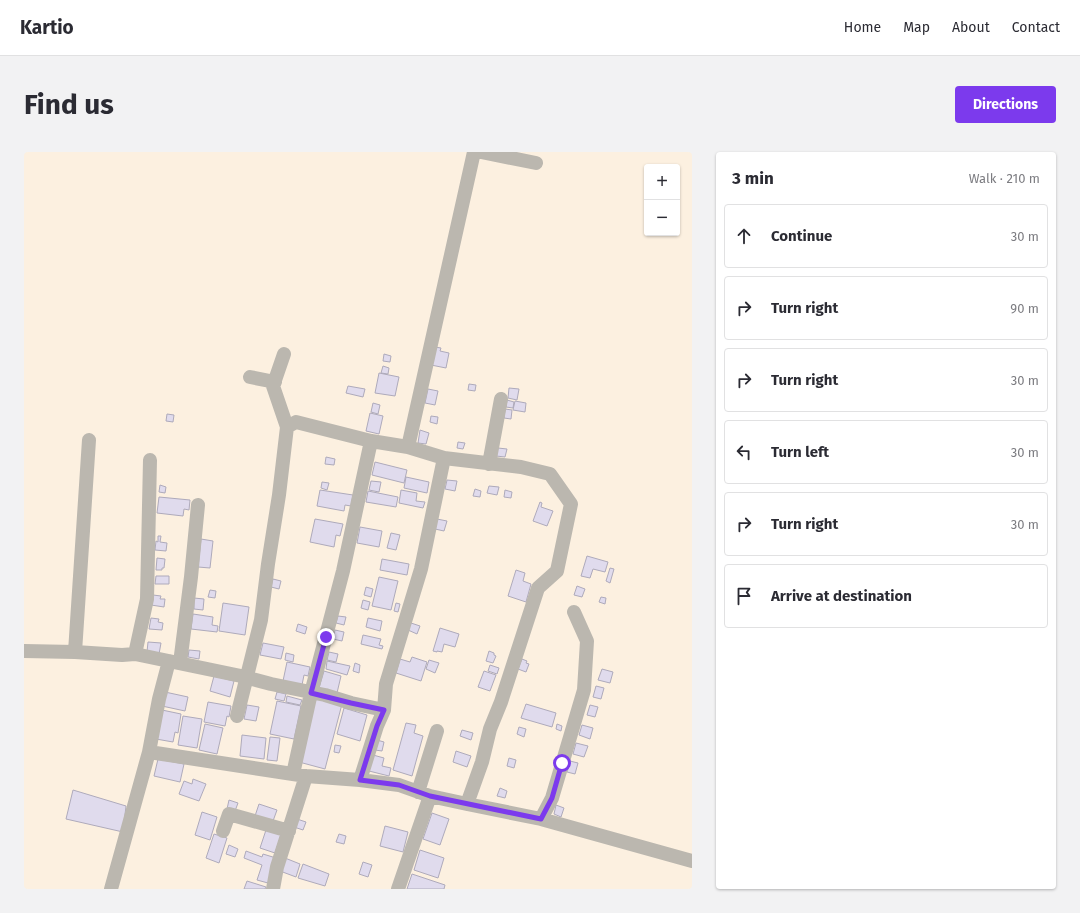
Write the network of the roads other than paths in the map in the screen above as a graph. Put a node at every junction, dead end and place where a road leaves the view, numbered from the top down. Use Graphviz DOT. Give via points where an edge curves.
graph roads {
  1 [pos="474,152"];
  2 [pos="481,152"];
  3 [pos="536,163"];
  4 [pos="284,354"];
  5 [pos="250,377"];
  6 [pos="274,382"];
  7 [pos="501,399"];
  8 [pos="286,427"];
  9 [pos="89,440"];
  10 [pos="371,442"];
  11 [pos="408,448"];
  12 [pos="444,458"];
  13 [pos="150,460"];
  14 [pos="489,464"];
  15 [pos="198,505"];
  16 [pos="574,612"];
  17 [pos="24,651"];
  18 [pos="75,652"];
  19 [pos="135,654"];
  20 [pos="174,662"];
  21 [pos="247,678"];
  22 [pos="311,693"];
  23 [pos="384,710"];
  24 [pos="237,716"];
  25 [pos="437,731"];
  26 [pos="149,752"];
  27 [pos="299,775"];
  28 [pos="360,780"];
  29 [pos="424,794"];
  30 [pos="467,804"];
  31 [pos="541,819"];
  32 [pos="223,830"];
  33 [pos="289,832"];
  34 [pos="692,861"];
  35 [pos="112,889"];
  36 [pos="273,889"];
  37 [pos="398,889"];
  1 -- 11 [label="street"];
  2 -- 3 [label="street"];
  4 -- 6 [label="street"];
  5 -- 6 [label="street"];
  6 -- 8 [label="street"];
  7 -- 14 [label="street"];
  8 -- 10 [label="street" via="296,422"];
  8 -- 21 [label="street" via="261,620"];
  9 -- 18 [label="street"];
  10 -- 11 [label="street"];
  10 -- 22 [label="street" via="343,571"];
  11 -- 12 [label="street"];
  12 -- 14 [label="street"];
  12 -- 23 [label="street" via="421,569 386,684"];
  13 -- 19 [label="street" via="147,599"];
  14 -- 30 [label="street" via="550,474 571,504 557,571 538,588"];
  15 -- 20 [label="street" via="191,576"];
  16 -- 31 [label="street" via="587,641 584,690 552,798"];
  17 -- 18 [label="street"];
  18 -- 19 [label="street"];
  19 -- 20 [label="street"];
  20 -- 21 [label="street"];
  20 -- 26 [label="street" via="159,699"];
  21 -- 22 [label="street"];
  21 -- 24 [label="street"];
  22 -- 23 [label="street"];
  22 -- 27 [label="street"];
  23 -- 28 [label="street"];
  25 -- 29 [label="street"];
  26 -- 27 [label="street"];
  26 -- 35 [label="street"];
  27 -- 28 [label="street"];
  27 -- 33 [label="street"];
  28 -- 29 [label="street" via="399,785"];
  29 -- 30 [label="street"];
  29 -- 37 [label="street"];
  30 -- 31 [label="street"];
  31 -- 34 [label="street"];
  32 -- 33 [label="street" via="229,814"];
  33 -- 36 [label="street" via="277,867"];
}
